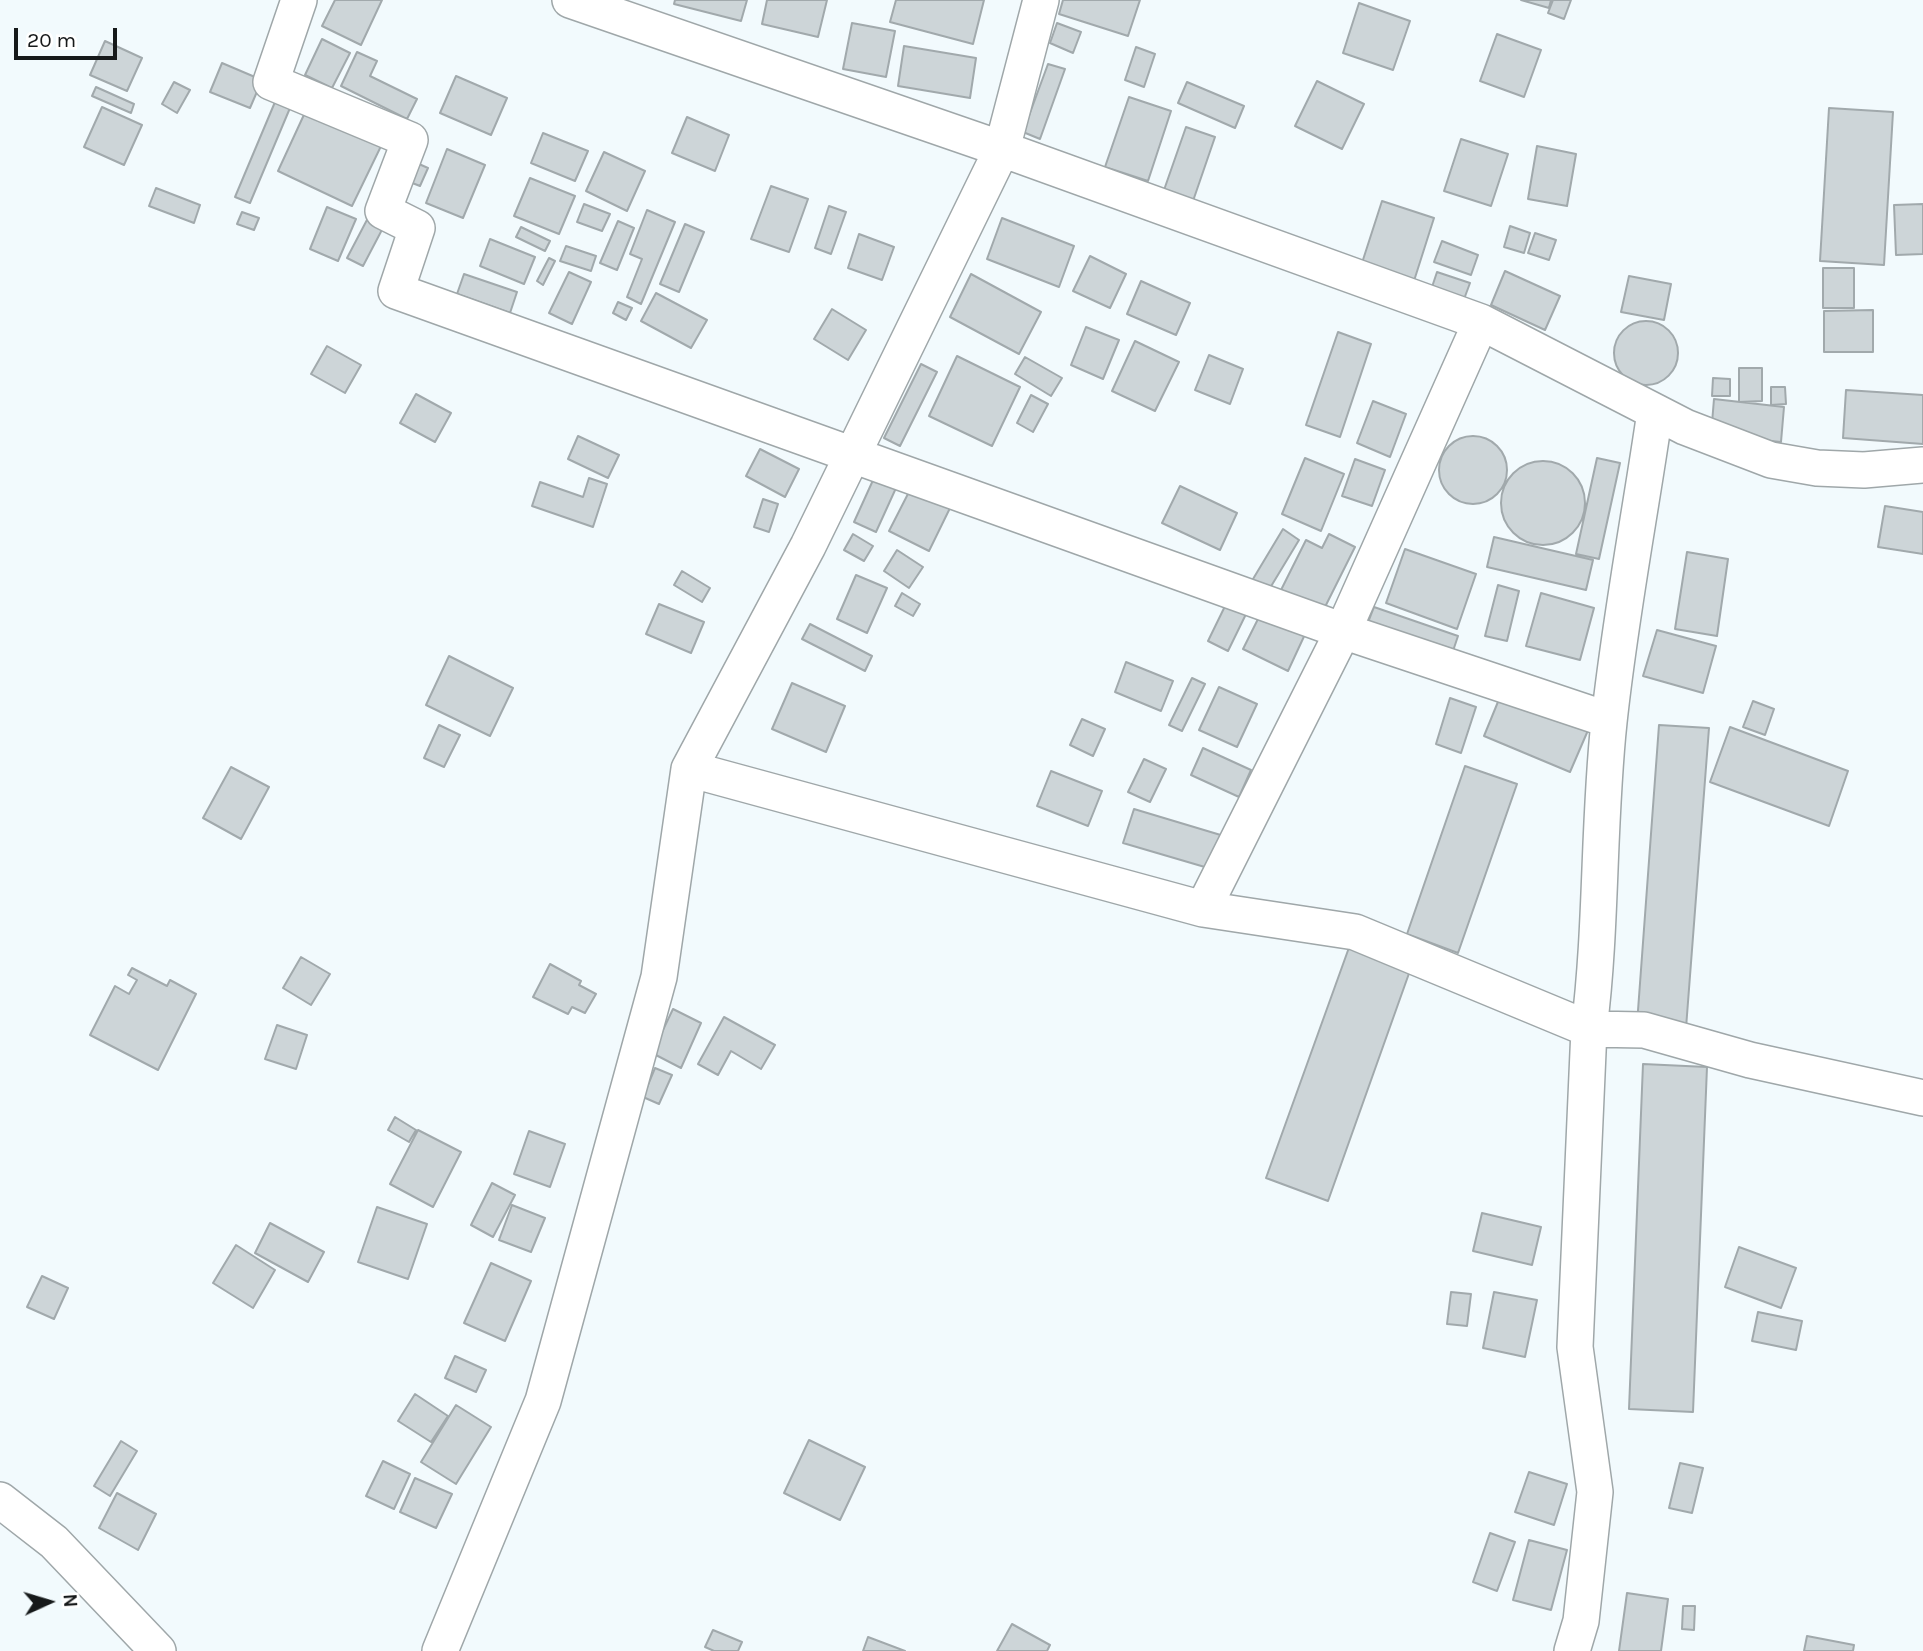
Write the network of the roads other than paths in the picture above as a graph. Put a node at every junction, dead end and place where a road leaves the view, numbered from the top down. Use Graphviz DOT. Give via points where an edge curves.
graph roads {
  1 [pos="299,0"];
  2 [pos="570,0"];
  3 [pos="1041,0"];
  4 [pos="1002,149"];
  5 [pos="1481,322"];
  6 [pos="1655,412"];
  7 [pos="852,453"];
  8 [pos="1923,465"];
  9 [pos="1343,631"];
  10 [pos="1609,720"];
  11 [pos="689,769"];
  12 [pos="1203,909"];
  13 [pos="1589,1030"];
  14 [pos="1923,1098"];
  15 [pos="0,1500"];
  16 [pos="158,1651"];
  17 [pos="440,1651"];
  18 [pos="1572,1651"];
  1 -- 7 [label="street" via="271,82 410,140 383,211 417,228 396,292"];
  2 -- 4 [label="street"];
  3 -- 4 [label="street"];
  4 -- 5 [label="street"];
  4 -- 7 [label="street"];
  5 -- 6 [label="street"];
  5 -- 9 [label="street"];
  6 -- 8 [label="street" via="1771,460 1841,469"];
  6 -- 10 [label="street"];
  7 -- 9 [label="street"];
  7 -- 11 [label="street" via="808,546"];
  9 -- 10 [label="street"];
  9 -- 12 [label="street"];
  10 -- 13 [label="street" via="1599,849 1597,969"];
  11 -- 12 [label="street"];
  11 -- 17 [label="street" via="659,977 543,1401"];
  12 -- 13 [label="street" via="1356,932"];
  13 -- 14 [label="street" via="1644,1030 1750,1060"];
  13 -- 18 [label="street" via="1575,1347 1595,1492 1581,1621"];
  15 -- 16 [label="street" via="54,1542"];
}
